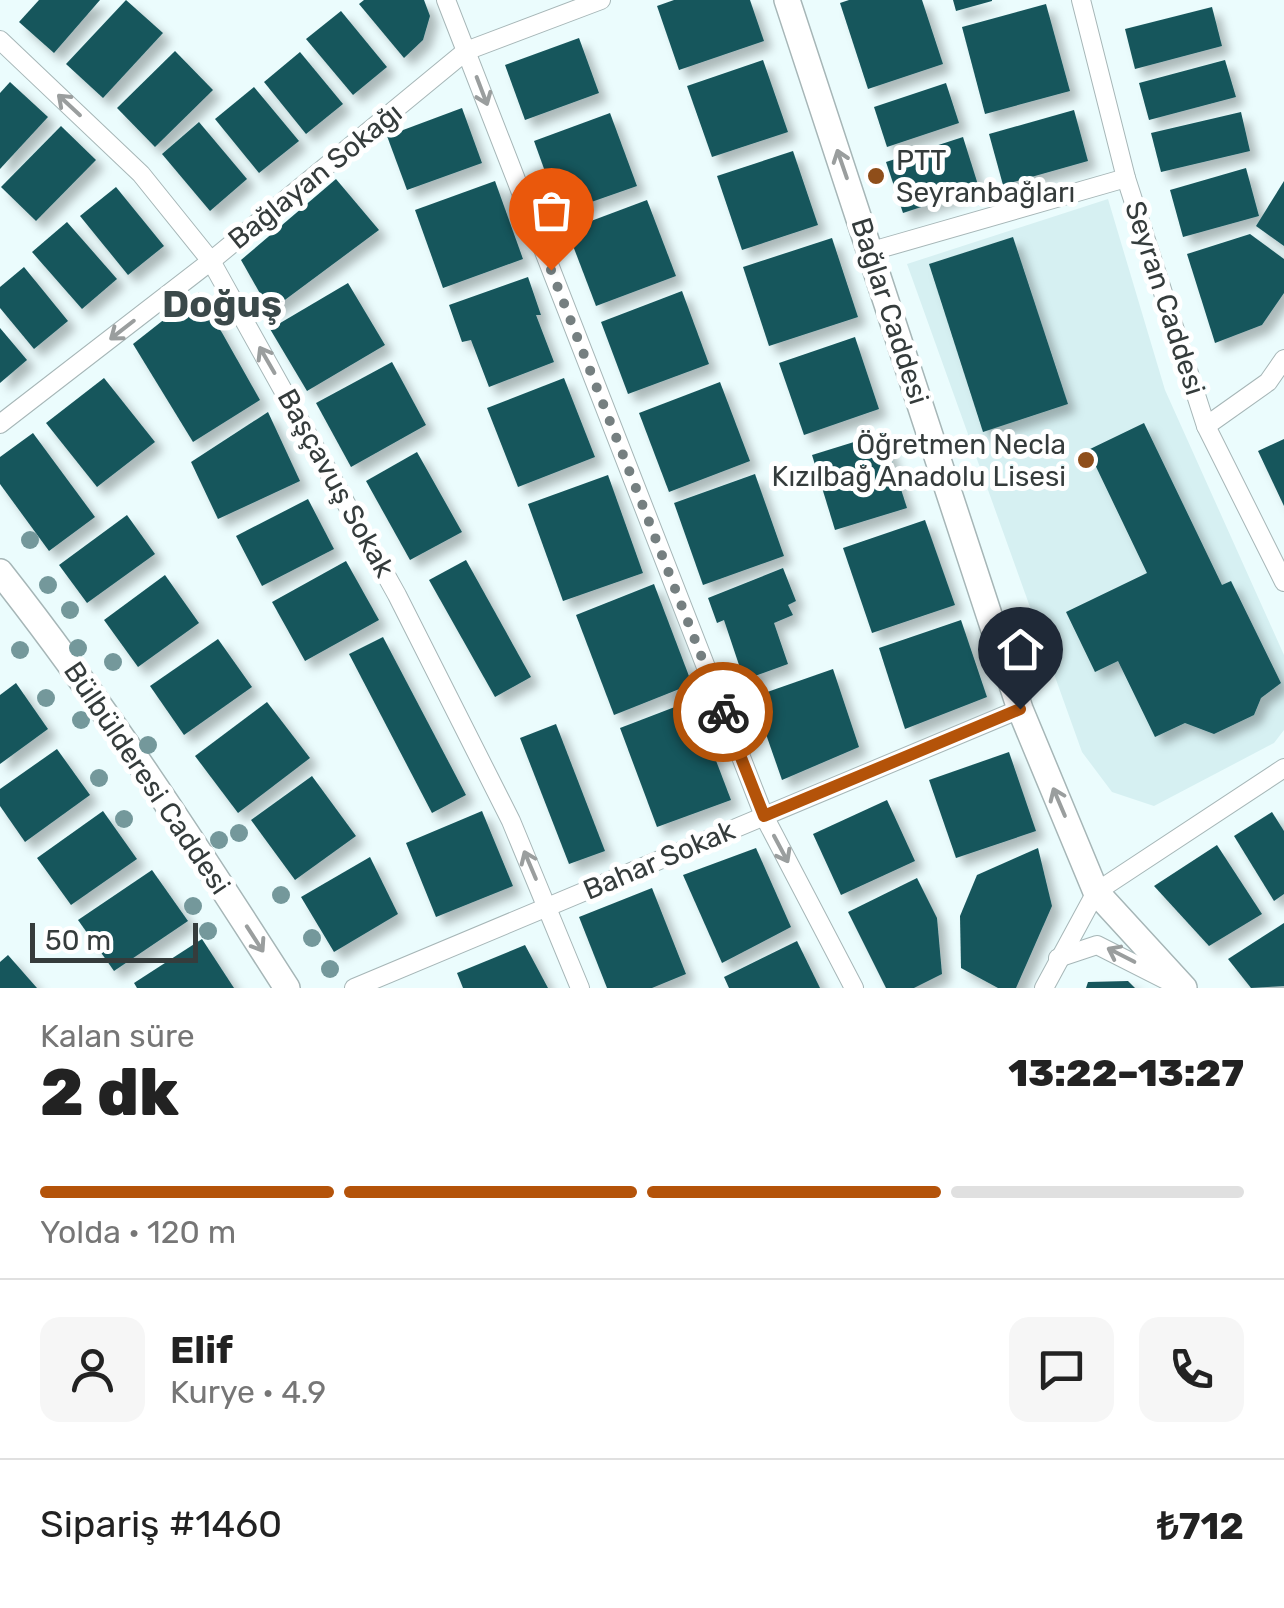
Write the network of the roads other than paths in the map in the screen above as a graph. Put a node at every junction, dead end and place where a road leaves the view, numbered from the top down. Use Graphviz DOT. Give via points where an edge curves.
graph roads {
  1 [pos="446,0"];
  2 [pos="602,0"];
  3 [pos="787,0"];
  4 [pos="1081,0"];
  5 [pos="0,40"];
  6 [pos="466,51"];
  7 [pos="1126,178"];
  8 [pos="872,251"];
  9 [pos="211,262"];
  10 [pos="1284,359"];
  11 [pos="0,424"];
  12 [pos="1206,426"];
  13 [pos="0,572"];
  14 [pos="1284,582"];
  15 [pos="1020,709"];
  16 [pos="1284,768"];
  17 [pos="764,816"];
  18 [pos="1096,892"];
  19 [pos="548,906"];
  20 [pos="1058,958"];
  21 [pos="287,988"];
  22 [pos="354,988"];
  23 [pos="580,988"];
  24 [pos="854,988"];
  25 [pos="1044,988"];
  26 [pos="1182,988"];
  1 -- 6 [label="street"];
  2 -- 6 [label="street, Bağlayan Sokağı"];
  8 -- 3 [label="main road, Bağlar Caddesi, one-way"];
  4 -- 7 [label="street, Seyran Caddesi"];
  9 -- 5 [label="street, Başçavuş Sokak, one-way" via="141,174"];
  6 -- 9 [label="street, Bağlayan Sokağı"];
  6 -- 17 [label="street, one-way"];
  7 -- 8 [label="street"];
  7 -- 12 [label="street, Seyran Caddesi"];
  8 -- 15 [label="main road, Bağlar Caddesi"];
  9 -- 11 [label="street, Bağlayan Sokağı, one-way"];
  19 -- 9 [label="street, Başçavuş Sokak, one-way" via="398,595"];
  10 -- 12 [label="street" via="1268,382"];
  12 -- 14 [label="street, Seyran Caddesi"];
  13 -- 21 [label="main road, Bülbülderesi Caddesi, one-way" via="209,866"];
  15 -- 17 [label="street, Bahar Sokak"];
  18 -- 15 [label="main road, Bağlar Caddesi, one-way"];
  16 -- 18 [label="street"];
  17 -- 19 [label="street, Bahar Sokak"];
  17 -- 24 [label="street, one-way"];
  18 -- 20 [label="street"];
  18 -- 26 [label="main road, Bağlar Caddesi"];
  19 -- 22 [label="street, Bahar Sokak"];
  19 -- 23 [label="street, Başçavuş Sokak"];
  20 -- 25 [label="street"];
  26 -- 20 [label="street, Bağlar Caddesi, one-way" via="1110,948 1086,946"];
}
